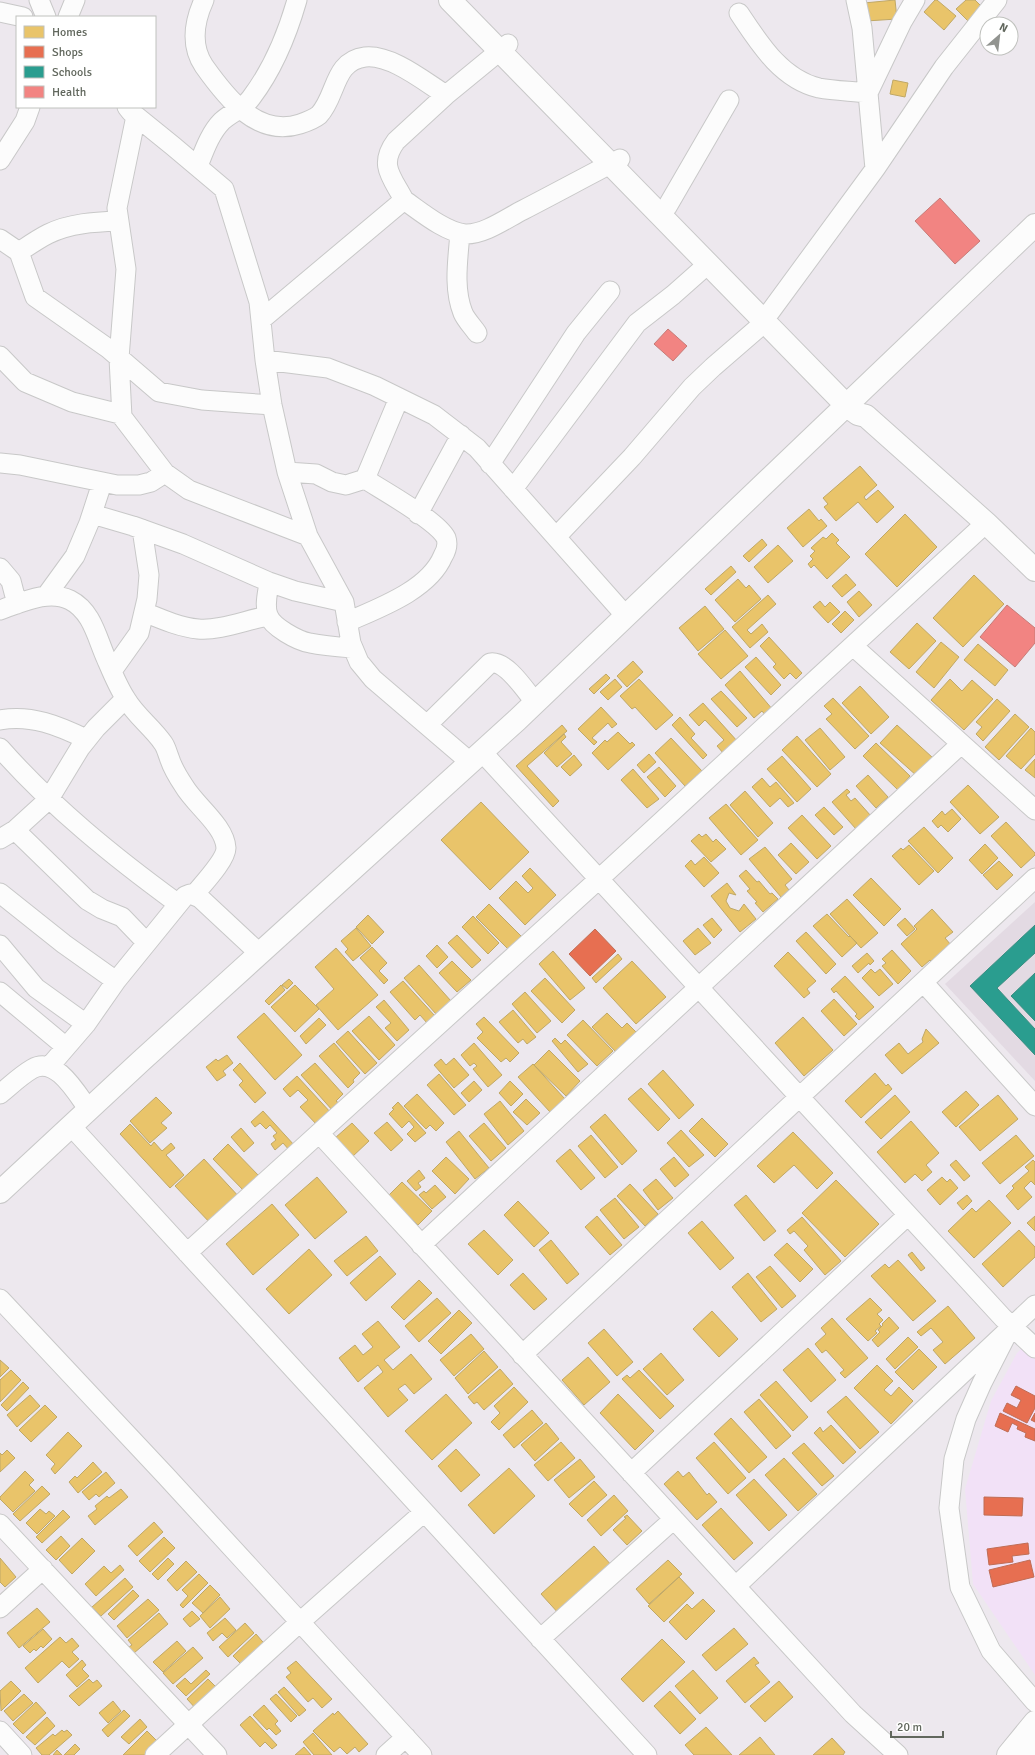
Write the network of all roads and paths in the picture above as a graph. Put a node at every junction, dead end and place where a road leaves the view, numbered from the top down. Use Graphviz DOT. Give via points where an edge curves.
graph roads {
  1 [pos="39,0"];
  2 [pos="75,0"];
  3 [pos="204,0"];
  4 [pos="297,0"];
  5 [pos="450,0"];
  6 [pos="464,0"];
  7 [pos="856,0"];
  8 [pos="915,0"];
  9 [pos="997,0"];
  10 [pos="0,12"];
  11 [pos="740,13"];
  12 [pos="18,16"];
  13 [pos="46,16"];
  14 [pos="68,16"];
  15 [pos="504,47"];
  16 [pos="868,93"];
  17 [pos="446,95"];
  18 [pos="729,100"];
  19 [pos="30,108"];
  20 [pos="240,110"];
  21 [pos="131,112"];
  22 [pos="0,160"];
  23 [pos="615,161"];
  24 [pos="198,166"];
  25 [pos="875,169"];
  26 [pos="404,200"];
  27 [pos="667,207"];
  28 [pos="119,221"];
  29 [pos="1035,225"];
  30 [pos="460,233"];
  31 [pos="0,239"];
  32 [pos="19,252"];
  33 [pos="708,264"];
  34 [pos="610,291"];
  35 [pos="768,317"];
  36 [pos="261,320"];
  37 [pos="477,333"];
  38 [pos="0,356"];
  39 [pos="119,358"];
  40 [pos="265,360"];
  41 [pos="398,398"];
  42 [pos="272,405"];
  43 [pos="856,407"];
  44 [pos="122,416"];
  45 [pos="461,435"];
  46 [pos="0,464"];
  47 [pos="490,464"];
  48 [pos="287,472"];
  49 [pos="165,473"];
  50 [pos="365,479"];
  51 [pos="102,483"];
  52 [pos="513,489"];
  53 [pos="92,514"];
  54 [pos="418,514"];
  55 [pos="986,523"];
  56 [pos="142,529"];
  57 [pos="308,536"];
  58 [pos="556,537"];
  59 [pos="1034,565"];
  60 [pos="0,568"];
  61 [pos="269,582"];
  62 [pos="46,596"];
  63 [pos="344,602"];
  64 [pos="9,607"];
  65 [pos="144,612"];
  66 [pos="625,615"];
  67 [pos="268,616"];
  68 [pos="348,622"];
  69 [pos="853,646"];
  70 [pos="353,648"];
  71 [pos="112,671"];
  72 [pos="125,699"];
  73 [pos="535,702"];
  74 [pos="0,720"];
  75 [pos="427,725"];
  76 [pos="86,739"];
  77 [pos="961,744"];
  78 [pos="0,748"];
  79 [pos="476,757"];
  80 [pos="49,799"];
  81 [pos="1035,810"];
  82 [pos="7,835"];
  83 [pos="1035,878"];
  84 [pos="599,879"];
  85 [pos="0,893"];
  86 [pos="194,895"];
  87 [pos="177,903"];
  88 [pos="146,942"];
  89 [pos="0,945"];
  90 [pos="259,953"];
  91 [pos="116,981"];
  92 [pos="923,982"];
  93 [pos="698,987"];
  94 [pos="0,992"];
  95 [pos="86,1024"];
  96 [pos="66,1047"];
  97 [pos="49,1067"];
  98 [pos="0,1094"];
  99 [pos="799,1097"];
  100 [pos="1035,1106"];
  101 [pos="89,1110"];
  102 [pos="71,1126"];
  103 [pos="319,1133"];
  104 [pos="0,1192"];
  105 [pos="908,1215"];
  106 [pos="421,1245"];
  107 [pos="187,1253"];
  108 [pos="0,1299"];
  109 [pos="1035,1305"];
  110 [pos="1011,1326"];
  111 [pos="1035,1348"];
  112 [pos="522,1354"];
  113 [pos="631,1473"];
  114 [pos="424,1512"];
  115 [pos="674,1519"];
  116 [pos="0,1524"];
  117 [pos="43,1569"];
  118 [pos="736,1586"];
  119 [pos="0,1608"];
  120 [pos="300,1622"];
  121 [pos="540,1639"];
  122 [pos="1035,1702"];
  123 [pos="1035,1722"];
  124 [pos="188,1724"];
  125 [pos="0,1730"];
  126 [pos="406,1737"];
  127 [pos="1035,1747"];
  128 [pos="22,1755"];
  129 [pos="155,1755"];
  130 [pos="217,1755"];
  131 [pos="386,1755"];
  132 [pos="422,1755"];
  133 [pos="647,1755"];
  134 [pos="898,1755"];
  135 [pos="1008,1755"];
  136 [pos="1029,1755"];
  1 -- 13 [label="street"];
  2 -- 14 [label="street"];
  3 -- 20 [label="street" via="195,29 197,52 215,81"];
  4 -- 20 [label="street" via="287,33 268,73"];
  5 -- 15 [label="street"];
  6 -- 15 [label="street"];
  7 -- 16 [label="street" via="862,28"];
  8 -- 16 [label="street"];
  9 -- 25 [label="street" via="944,67"];
  10 -- 12 [label="street"];
  11 -- 16 [label="street" via="758,42 778,64 796,78 818,88"];
  15 -- 17 [label="street"];
  15 -- 23 [label="street"];
  16 -- 25 [label="street"];
  17 -- 20 [label="street" via="397,64 368,56 355,58 344,67 327,103 318,115 307,121 290,127 273,126 255,120"];
  17 -- 26 [label="street" via="389,150 387,166"];
  18 -- 27 [label="street"];
  19 -- 22 [label="street" via="25,121"];
  20 -- 24 [label="street" via="222,121"];
  21 -- 24 [label="street"];
  21 -- 28 [label="street" via="117,208"];
  23 -- 27 [label="street"];
  23 -- 30 [label="street" via="504,221 472,233"];
  23 -- 33 [label="street"];
  24 -- 36 [label="street" via="224,189 259,302"];
  25 -- 35 [label="street"];
  26 -- 30 [label="street" via="440,224"];
  26 -- 36 [label="street"];
  27 -- 35 [label="street"];
  28 -- 32 [label="street" via="65,227"];
  28 -- 39 [label="street" via="126,269"];
  29 -- 43 [label="street"];
  30 -- 37 [label="street" via="458,294 463,314"];
  31 -- 32 [label="street"];
  32 -- 39 [label="street" via="35,297"];
  33 -- 35 [label="street"];
  33 -- 52 [label="street" via="674,295 637,323"];
  34 -- 47 [label="street" via="576,333"];
  35 -- 43 [label="street"];
  35 -- 58 [label="street" via="692,387 632,457"];
  36 -- 40 [label="street"];
  38 -- 44 [label="street" via="24,382 72,402"];
  39 -- 42 [label="street" via="159,392 202,400"];
  39 -- 44 [label="street"];
  40 -- 41 [label="street" via="328,368"];
  40 -- 42 [label="street"];
  41 -- 45 [label="street" via="434,414"];
  41 -- 50 [label="street"];
  42 -- 48 [label="street"];
  43 -- 55 [label="street"];
  43 -- 66 [label="street"];
  44 -- 49 [label="street"];
  45 -- 47 [label="street" via="477,448"];
  45 -- 54 [label="street"];
  46 -- 51 [label="street" via="59,472"];
  47 -- 52 [label="street"];
  48 -- 50 [label="street" via="316,474 332,482 346,485"];
  48 -- 57 [label="street"];
  49 -- 51 [label="street" via="151,482 139,485"];
  49 -- 57 [label="street" via="189,490"];
  50 -- 54 [label="street"];
  51 -- 53 [label="street"];
  52 -- 58 [label="street"];
  53 -- 56 [label="street"];
  53 -- 62 [label="street" via="75,556"];
  54 -- 68 [label="street" via="446,538 446,548 441,560 423,583 387,604"];
  55 -- 59 [label="street"];
  55 -- 69 [label="street"];
  56 -- 61 [label="street"];
  56 -- 65 [label="street" via="149,576"];
  57 -- 63 [label="street"];
  58 -- 66 [label="street"];
  60 -- 64 [label="street" via="11,581"];
  61 -- 63 [label="street"];
  61 -- 67 [label="street" via="266,602"];
  62 -- 64 [label="street"];
  62 -- 71 [label="street" via="71,600 83,610 92,623"];
  63 -- 68 [label="street"];
  65 -- 67 [label="street" via="180,626 198,629 212,629"];
  65 -- 71 [label="street" via="139,633"];
  66 -- 73 [label="street"];
  67 -- 70 [label="street" via="277,627 309,643"];
  68 -- 70 [label="street"];
  69 -- 77 [label="street"];
  69 -- 84 [label="street"];
  70 -- 75 [label="street" via="358,662 373,679"];
  71 -- 72 [label="street"];
  72 -- 76 [label="street"];
  72 -- 86 [label="street" via="165,744 176,774 194,802 221,831 225,842 225,855"];
  73 -- 75 [label="street" via="505,666 490,662"];
  73 -- 79 [label="street"];
  74 -- 76 [label="street" via="44,721"];
  75 -- 79 [label="street"];
  76 -- 80 [label="street"];
  77 -- 81 [label="street"];
  77 -- 93 [label="street"];
  78 -- 80 [label="street"];
  79 -- 84 [label="street"];
  79 -- 90 [label="street"];
  80 -- 82 [label="street"];
  80 -- 87 [label="street" via="122,862"];
  82 -- 88 [label="street" via="88,900 122,917"];
  83 -- 92 [label="street"];
  84 -- 93 [label="street"];
  84 -- 103 [label="street"];
  85 -- 91 [label="street"];
  86 -- 87 [label="street" via="185,896"];
  86 -- 90 [label="street"];
  87 -- 88 [label="street"];
  88 -- 91 [label="street"];
  89 -- 95 [label="street" via="36,988"];
  90 -- 101 [label="street"];
  91 -- 95 [label="street"];
  92 -- 99 [label="street"];
  92 -- 100 [label="street"];
  93 -- 99 [label="street"];
  93 -- 106 [label="street"];
  94 -- 96 [label="street"];
  95 -- 96 [label="street"];
  96 -- 97 [label="street"];
  97 -- 98 [label="street" via="40,1066 32,1069"];
  97 -- 101 [label="street" via="59,1072"];
  99 -- 105 [label="street"];
  99 -- 112 [label="street"];
  101 -- 102 [label="street"];
  102 -- 104 [label="street"];
  102 -- 107 [label="street"];
  103 -- 106 [label="street"];
  103 -- 107 [label="street"];
  105 -- 110 [label="street"];
  105 -- 113 [label="street"];
  106 -- 112 [label="street"];
  107 -- 114 [label="street"];
  108 -- 120 [label="street"];
  109 -- 110 [label="street"];
  110 -- 111 [label="street"];
  110 -- 118 [label="street"];
  110 -- 122 [label="street" via="966,1419 954,1459 949,1508 960,1587 991,1651"];
  112 -- 113 [label="street"];
  113 -- 115 [label="street"];
  114 -- 120 [label="street"];
  114 -- 121 [label="street"];
  115 -- 118 [label="street"];
  115 -- 121 [label="street"];
  116 -- 117 [label="street"];
  117 -- 119 [label="street"];
  117 -- 124 [label="street"];
  118 -- 134 [label="street" via="853,1714"];
  120 -- 124 [label="street"];
  120 -- 126 [label="street"];
  121 -- 133 [label="street"];
  123 -- 135 [label="street"];
  124 -- 129 [label="street"];
  124 -- 130 [label="street"];
  125 -- 128 [label="street"];
  126 -- 131 [label="street"];
  126 -- 132 [label="street"];
  127 -- 136 [label="street"];
}
